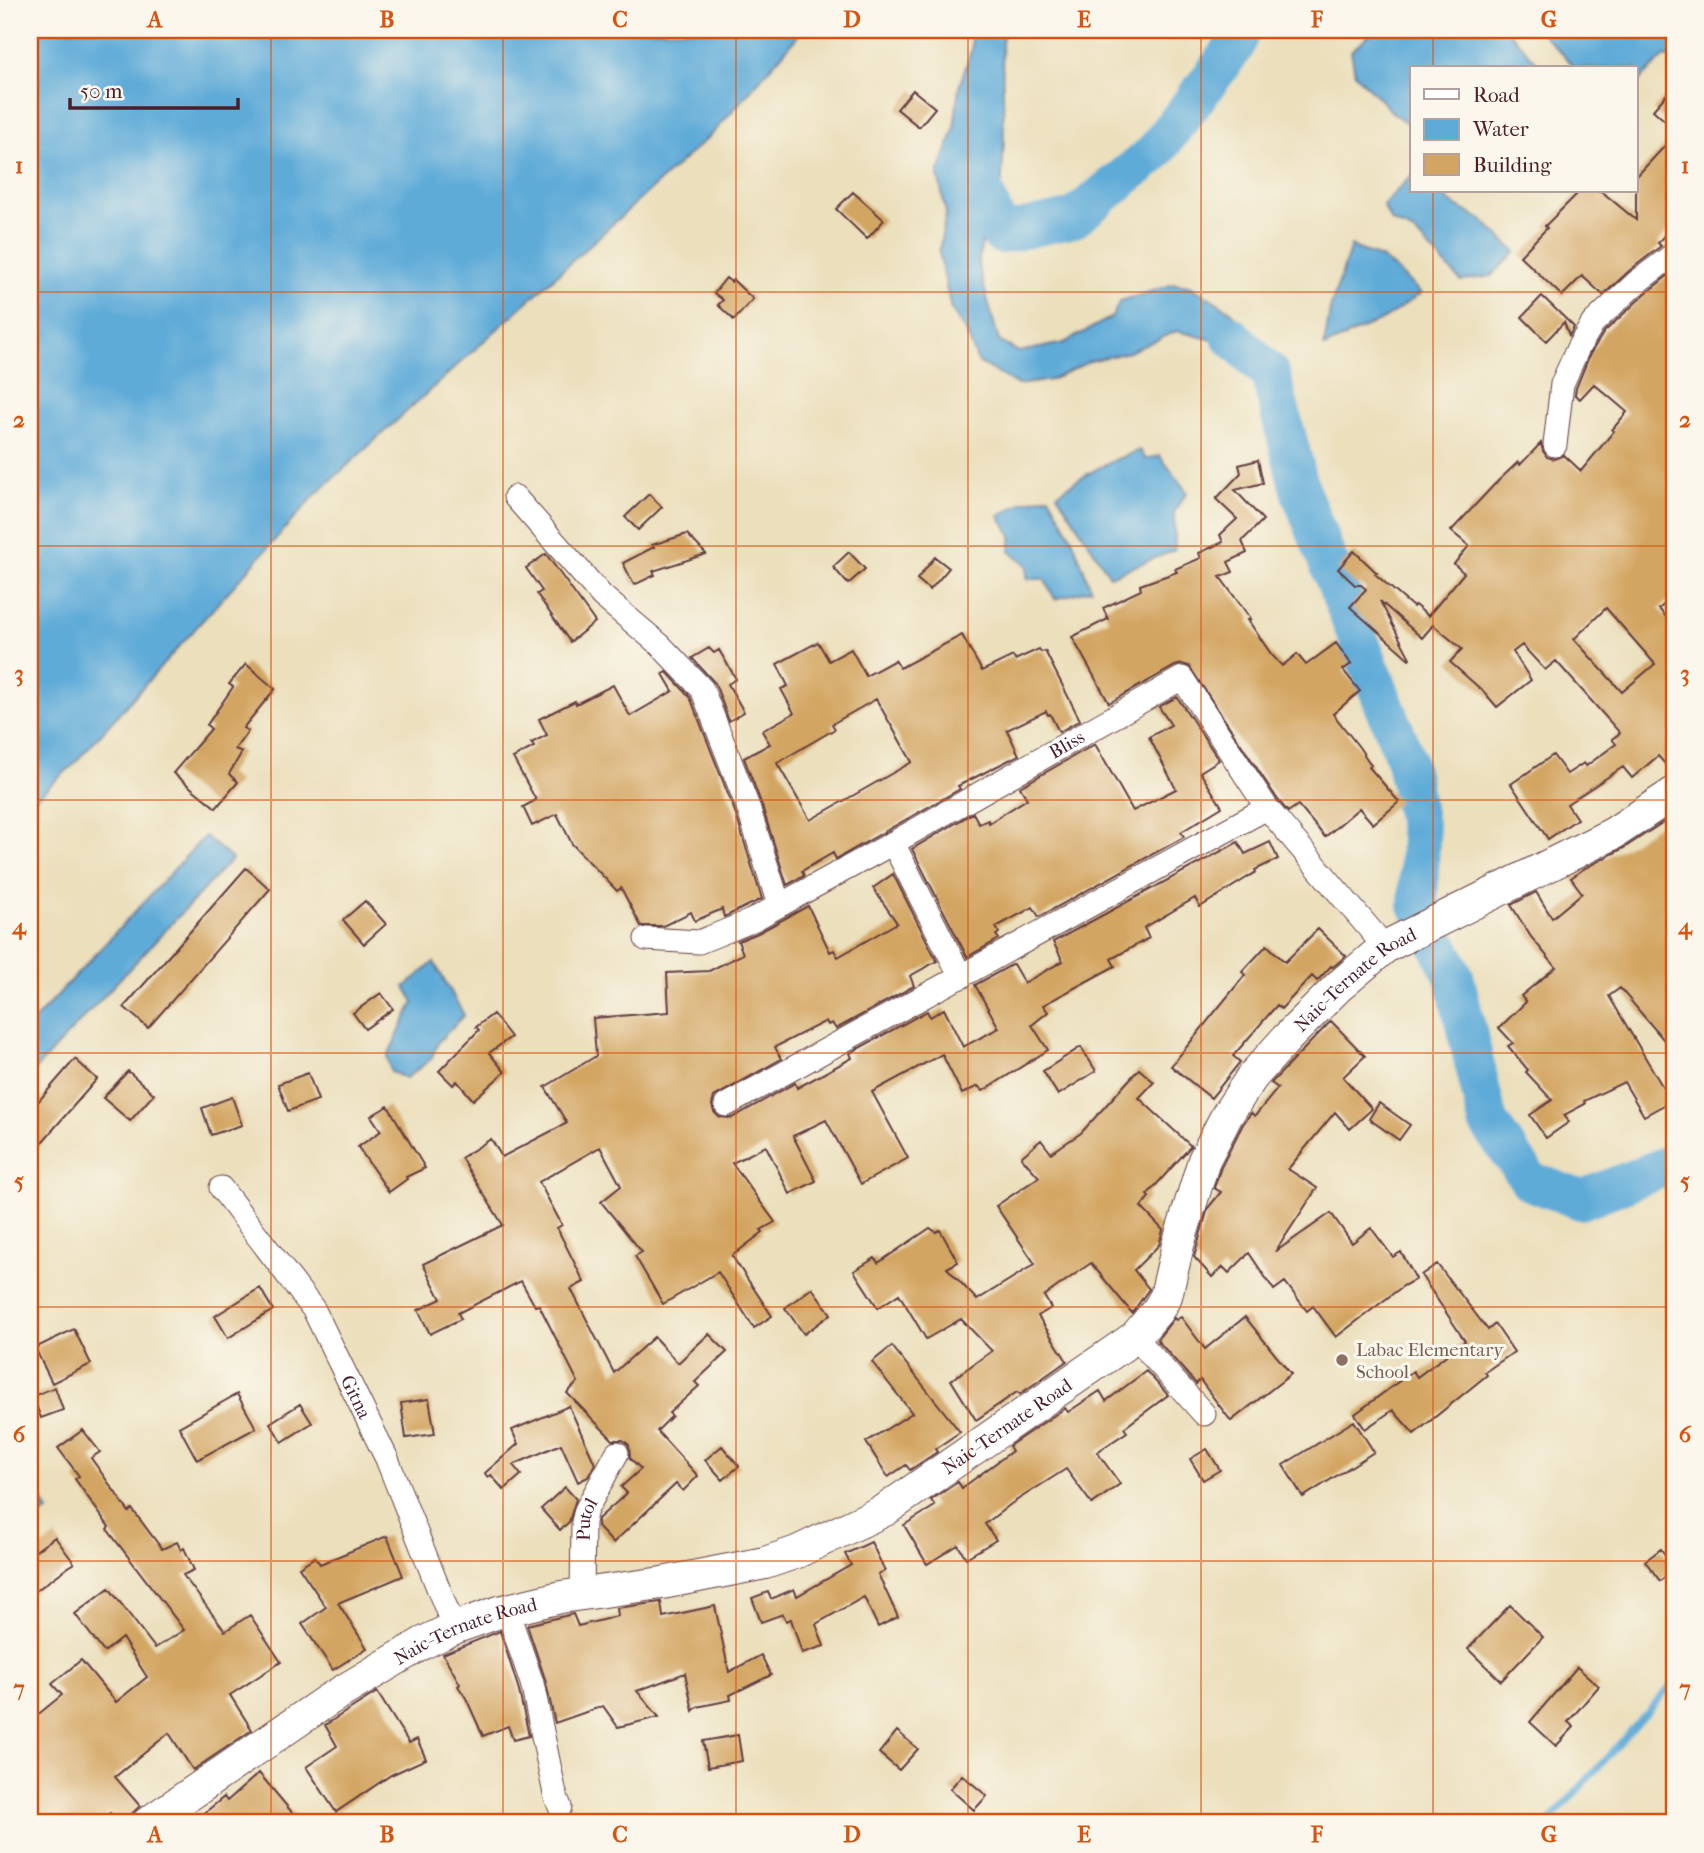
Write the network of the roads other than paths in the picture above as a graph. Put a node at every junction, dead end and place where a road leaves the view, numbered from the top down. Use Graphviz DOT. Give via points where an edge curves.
graph roads {
  1 [pos="1674,254"];
  2 [pos="1555,445"];
  3 [pos="515,497"];
  4 [pos="1674,793"];
  5 [pos="1266,808"];
  6 [pos="893,843"];
  7 [pos="779,905"];
  8 [pos="646,939"];
  9 [pos="1385,947"];
  10 [pos="961,976"];
  11 [pos="726,1105"];
  12 [pos="222,1188"];
  13 [pos="1135,1337"];
  14 [pos="1203,1414"];
  15 [pos="617,1453"];
  16 [pos="582,1594"];
  17 [pos="507,1610"];
  18 [pos="454,1628"];
  19 [pos="560,1807"];
  20 [pos="148,1823"];
  1 -- 2 [label="street" via="1593,323 1562,384"];
  3 -- 7 [label="street" via="603,596 702,689 748,807"];
  4 -- 9 [label="main road, Naic-Ternate Road" via="1614,833"];
  5 -- 6 [label="street, Bliss" via="1182,678"];
  5 -- 9 [label="street, Bliss"];
  5 -- 10 [label="street"];
  6 -- 7 [label="street, Bliss"];
  6 -- 10 [label="street"];
  7 -- 8 [label="street, Bliss" via="699,942"];
  9 -- 13 [label="main road, Naic-Ternate Road" via="1286,1039 1252,1077 1227,1115 1205,1160 1166,1296"];
  10 -- 11 [label="street"];
  12 -- 18 [label="street, Gitna" via="314,1310 387,1460"];
  13 -- 14 [label="street"];
  13 -- 16 [label="main road, Naic-Ternate Road" via="899,1502 797,1552 717,1573"];
  15 -- 16 [label="street, Putol" via="583,1522"];
  16 -- 17 [label="main road, Naic-Ternate Road"];
  17 -- 18 [label="main road, Naic-Ternate Road"];
  17 -- 19 [label="street" via="532,1683"];
  18 -- 20 [label="main road, Naic-Ternate Road" via="328,1700"];
}
